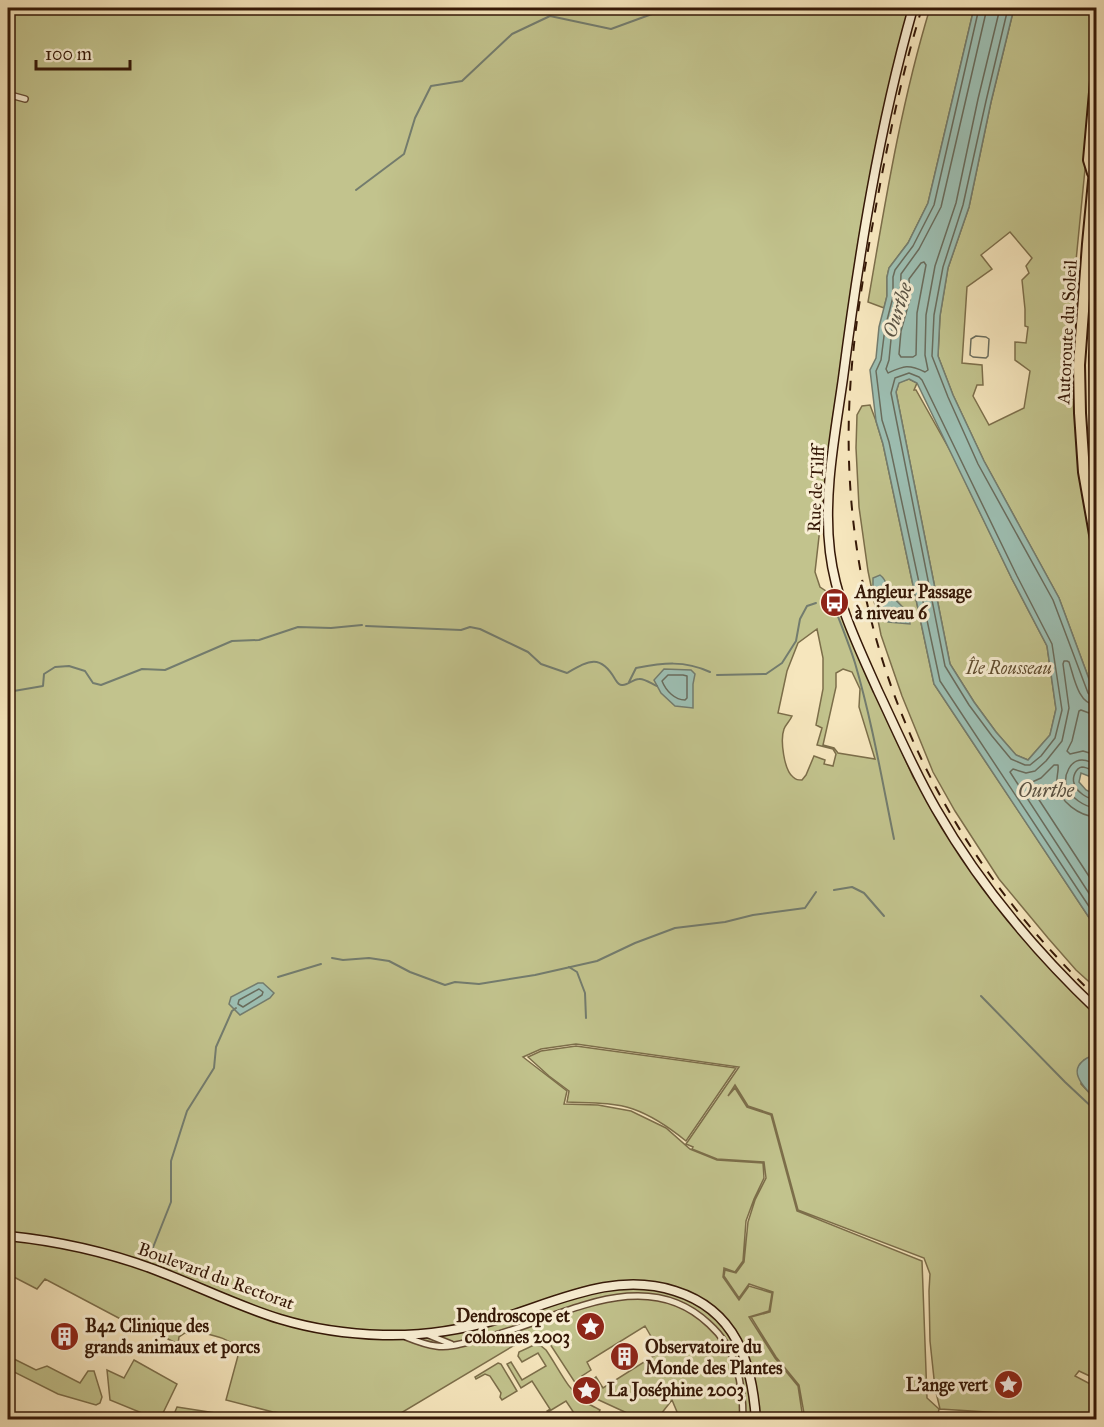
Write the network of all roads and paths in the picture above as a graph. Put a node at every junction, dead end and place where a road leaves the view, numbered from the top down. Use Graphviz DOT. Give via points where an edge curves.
graph roads {
  1 [pos="913,8"];
  2 [pos="1096,81"];
  3 [pos="8,97"];
  4 [pos="26,99"];
  5 [pos="1096,160"];
  6 [pos="1094,177"];
  7 [pos="1096,343"];
  8 [pos="1096,418"];
  9 [pos="1096,540"];
  10 [pos="1096,1009"];
  11 [pos="8,1236"];
  12 [pos="426,1334"];
  13 [pos="401,1335"];
  14 [pos="456,1345"];
  15 [pos="743,1419"];
  16 [pos="756,1419"];
  1 -- 10 [label="main road, Rue de Tilff" via="885,121 852,308 828,507 833,571 854,637 916,773 946,826 1005,910"];
  2 -- 6 [label="highway" via="1089,160"];
  3 -- 4 [label="street"];
  5 -- 6 [label="highway, Autoroute du Soleil"];
  6 -- 9 [label="highway, Autoroute du Soleil" via="1079,365 1084,471"];
  7 -- 8 [label="highway, Autoroute du Soleil"];
  11 -- 13 [label="main road, Boulevard du Rectorat" via="124,1260 294,1323 357,1334"];
  12 -- 13 [label="main road, Boulevard du Rectorat"];
  12 -- 14 [label="street"];
  12 -- 16 [label="main road, Boulevard du Rectorat" via="492,1321 610,1286 637,1284 669,1289 699,1301 732,1332 749,1369"];
  13 -- 14 [label="street" via="437,1347"];
  14 -- 15 [label="street" via="608,1298 666,1299 704,1319 726,1344 740,1380"];
}
